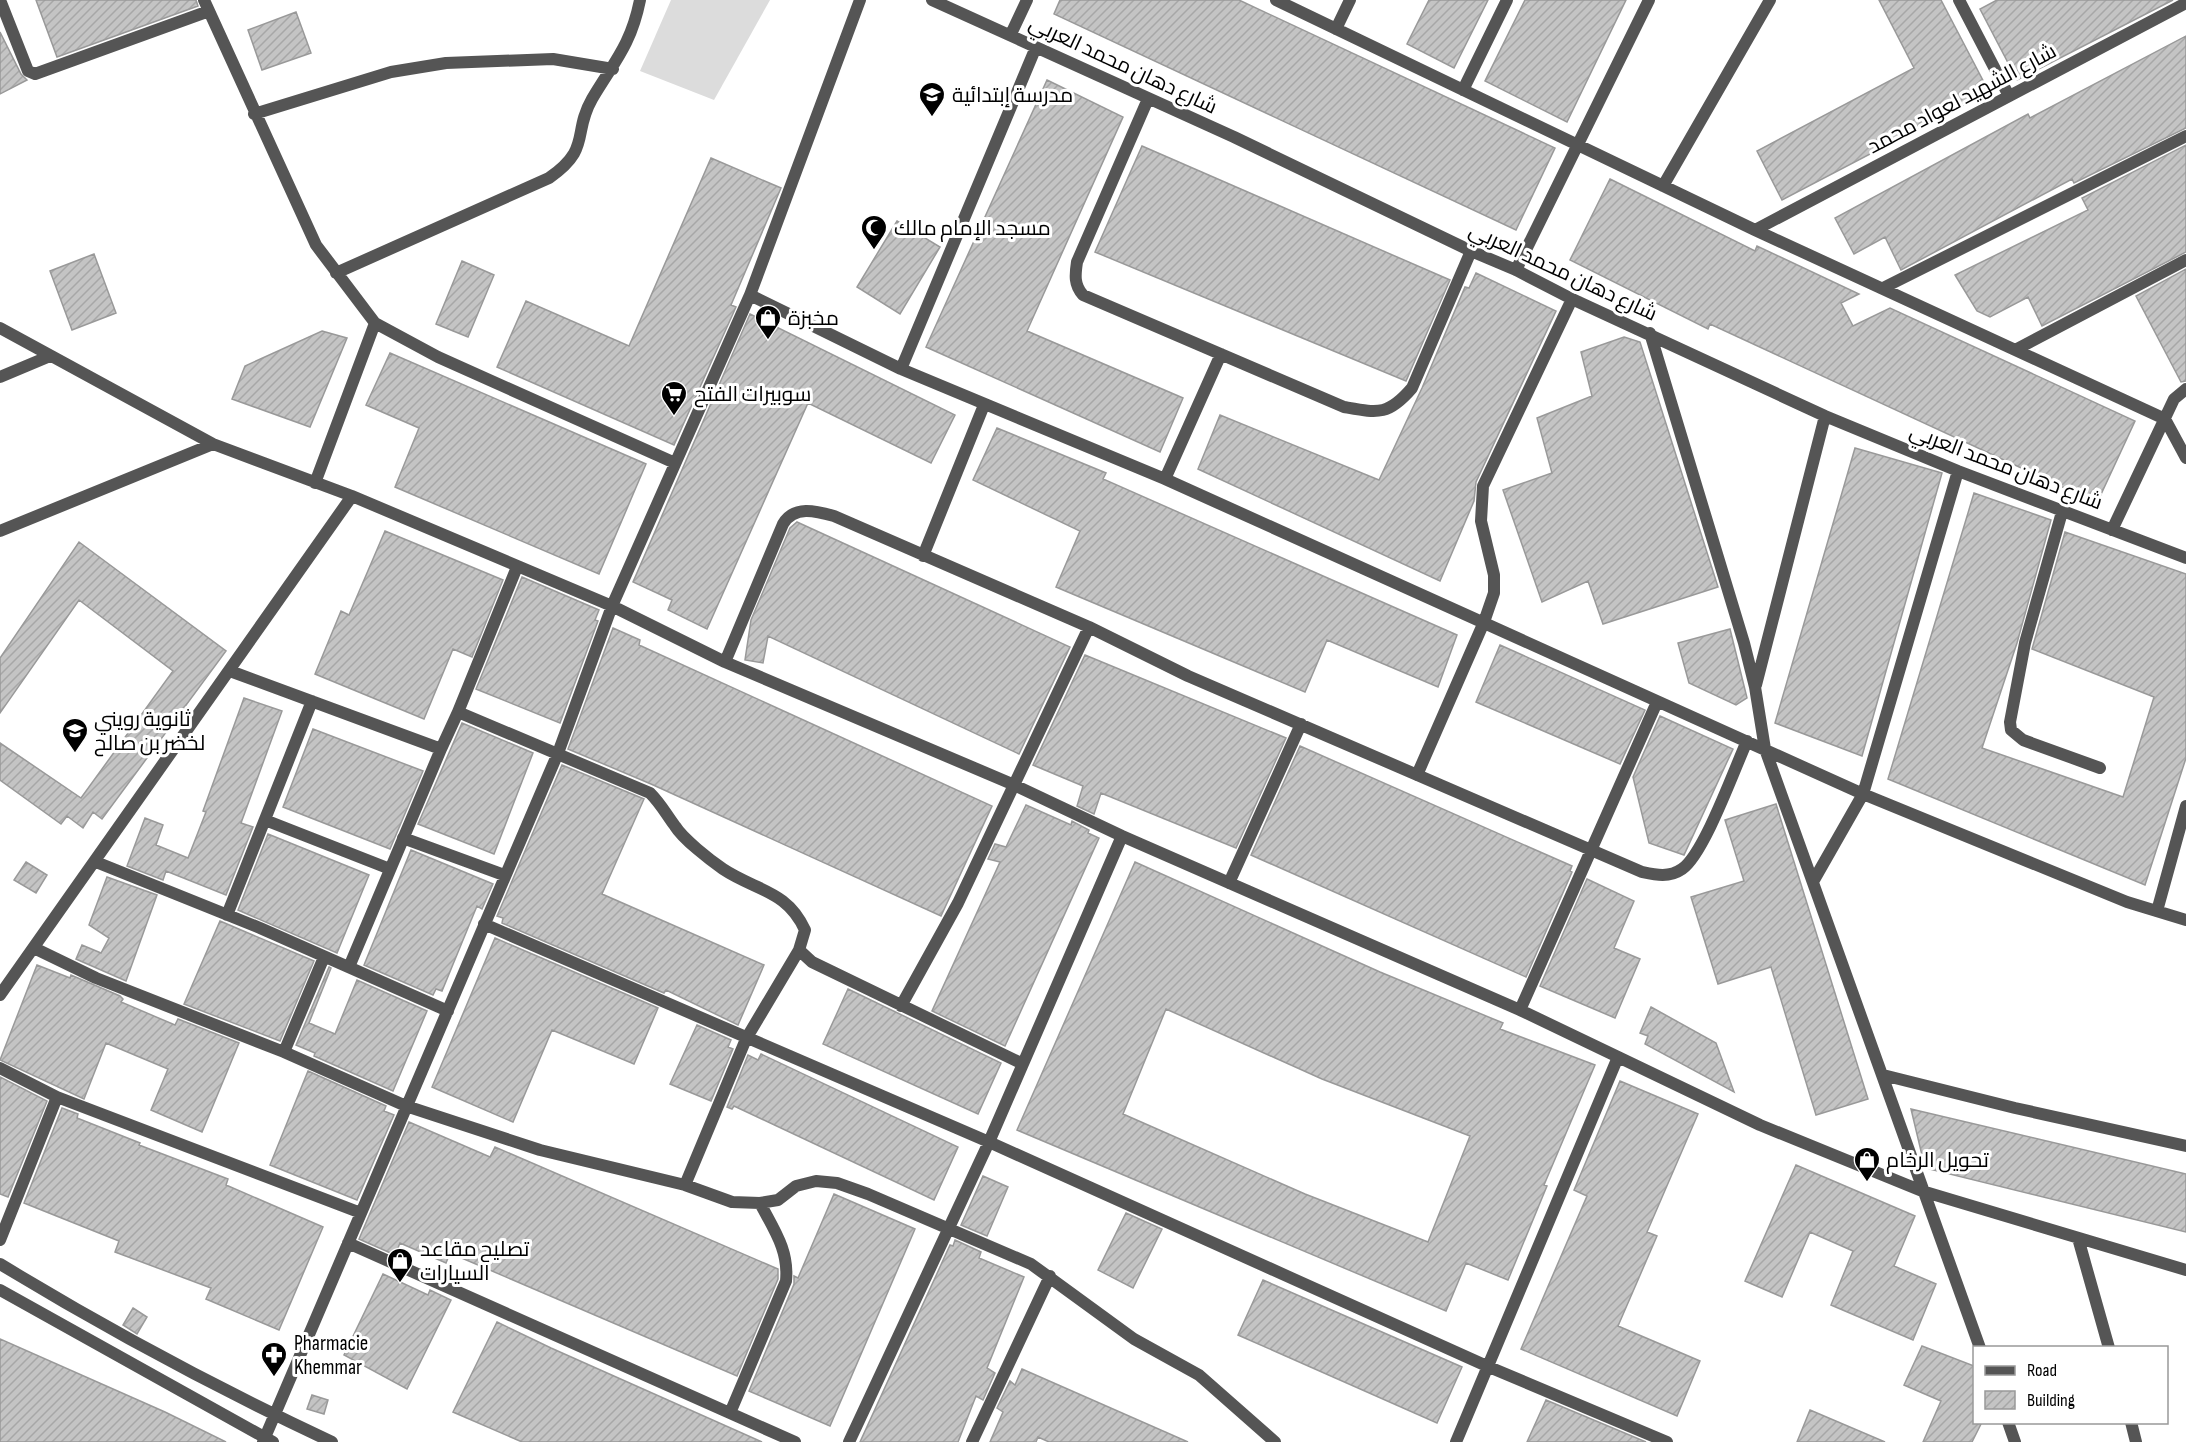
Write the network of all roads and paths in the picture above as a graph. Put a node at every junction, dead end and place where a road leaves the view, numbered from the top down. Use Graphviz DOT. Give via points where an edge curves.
graph roads {
  1 [pos="0,0"];
  2 [pos="640,0"];
  3 [pos="860,0"];
  4 [pos="932,0"];
  5 [pos="1027,0"];
  6 [pos="1276,0"];
  7 [pos="1350,0"];
  8 [pos="1507,0"];
  9 [pos="1648,0"];
  10 [pos="1770,0"];
  11 [pos="1959,0"];
  12 [pos="2186,3"];
  13 [pos="207,6"];
  14 [pos="5,29"];
  15 [pos="1335,29"];
  16 [pos="1011,34"];
  17 [pos="1036,47"];
  18 [pos="613,69"];
  19 [pos="1463,90"];
  20 [pos="2009,96"];
  21 [pos="1148,99"];
  22 [pos="254,114"];
  23 [pos="2186,136"];
  24 [pos="1578,145"];
  25 [pos="1663,186"];
  26 [pos="1755,230"];
  27 [pos="1471,251"];
  28 [pos="2186,260"];
  29 [pos="1516,270"];
  30 [pos="336,273"];
  31 [pos="1883,288"];
  32 [pos="750,295"];
  33 [pos="1572,299"];
  34 [pos="375,323"];
  35 [pos="0,328"];
  36 [pos="1650,333"];
  37 [pos="2015,350"];
  38 [pos="1221,354"];
  39 [pos="50,356"];
  40 [pos="901,369"];
  41 [pos="0,377"];
  42 [pos="2186,389"];
  43 [pos="984,405"];
  44 [pos="1825,416"];
  45 [pos="2165,419"];
  46 [pos="213,444"];
  47 [pos="2186,458"];
  48 [pos="675,463"];
  49 [pos="1958,471"];
  50 [pos="1165,479"];
  51 [pos="315,483"];
  52 [pos="352,496"];
  53 [pos="2062,512"];
  54 [pos="2112,530"];
  55 [pos="0,531"];
  56 [pos="923,556"];
  57 [pos="2186,558"];
  58 [pos="517,567"];
  59 [pos="612,606"];
  60 [pos="1484,622"];
  61 [pos="1089,627"];
  62 [pos="725,662"];
  63 [pos="230,671"];
  64 [pos="1755,687"];
  65 [pos="312,701"];
  66 [pos="1657,702"];
  67 [pos="458,712"];
  68 [pos="1301,724"];
  69 [pos="1747,741"];
  70 [pos="441,749"];
  71 [pos="1765,749"];
  72 [pos="558,753"];
  73 [pos="2100,768"];
  74 [pos="1417,775"];
  75 [pos="1012,784"];
  76 [pos="1863,794"];
  77 [pos="2186,806"];
  78 [pos="265,820"];
  79 [pos="1122,836"];
  80 [pos="403,838"];
  81 [pos="1589,852"];
  82 [pos="96,862"];
  83 [pos="390,869"];
  84 [pos="504,875"];
  85 [pos="1814,880"];
  86 [pos="1229,883"];
  87 [pos="2157,911"];
  88 [pos="227,915"];
  89 [pos="2186,920"];
  90 [pos="483,924"];
  91 [pos="34,948"];
  92 [pos="799,950"];
  93 [pos="324,957"];
  94 [pos="349,967"];
  95 [pos="0,994"];
  96 [pos="901,1006"];
  97 [pos="1520,1010"];
  98 [pos="448,1011"];
  99 [pos="746,1039"];
  100 [pos="284,1052"];
  101 [pos="1618,1057"];
  102 [pos="1023,1064"];
  103 [pos="0,1068"];
  104 [pos="1883,1075"];
  105 [pos="57,1097"];
  106 [pos="406,1106"];
  107 [pos="989,1142"];
  108 [pos="2186,1146"];
  109 [pos="686,1185"];
  110 [pos="1922,1191"];
  111 [pos="760,1203"];
  112 [pos="361,1213"];
  113 [pos="948,1229"];
  114 [pos="2078,1238"];
  115 [pos="0,1240"];
  116 [pos="348,1243"];
  117 [pos="0,1264"];
  118 [pos="2186,1270"];
  119 [pos="1050,1276"];
  120 [pos="0,1290"];
  121 [pos="1980,1346"];
  122 [pos="2109,1346"];
  123 [pos="1489,1367"];
  124 [pos="730,1413"];
  125 [pos="273,1414"];
  126 [pos="2009,1424"];
  127 [pos="2132,1424"];
  128 [pos="266,1441"];
  129 [pos="332,1442"];
  130 [pos="795,1442"];
  131 [pos="849,1442"];
  132 [pos="972,1442"];
  133 [pos="1275,1442"];
  134 [pos="1456,1442"];
  135 [pos="1667,1442"];
  136 [pos="2015,1442"];
  137 [pos="2136,1442"];
  1 -- 14 [label="street"];
  2 -- 18 [label="street" via="627,46"];
  3 -- 32 [label="street"];
  4 -- 16 [label="street, شارع دهان محمد العربي"];
  5 -- 16 [label="street"];
  6 -- 15 [label="street"];
  7 -- 15 [label="street"];
  8 -- 19 [label="street"];
  9 -- 24 [label="street"];
  10 -- 25 [label="street"];
  11 -- 20 [label="street"];
  12 -- 20 [label="street, شارع الشهيد لعواد محمد"];
  13 -- 14 [label="street" via="38,74 28,71"];
  13 -- 22 [label="street"];
  15 -- 19 [label="street"];
  16 -- 17 [label="street, شارع دهان محمد العربي"];
  17 -- 21 [label="street, شارع دهان محمد العربي"];
  17 -- 40 [label="street"];
  18 -- 22 [label="street" via="553,59 446,63 391,72"];
  18 -- 30 [label="street" via="591,101 577,149 565,167 549,178"];
  19 -- 24 [label="street"];
  20 -- 26 [label="street, شارع الشهيد لعواد محمد"];
  21 -- 27 [label="street, شارع دهان محمد العربي"];
  21 -- 38 [label="street" via="1077,262 1077,289"];
  22 -- 30 [label="street" via="300,214"];
  23 -- 31 [label="street"];
  24 -- 25 [label="street"];
  24 -- 29 [label="street"];
  25 -- 26 [label="street"];
  26 -- 31 [label="street"];
  27 -- 29 [label="street, شارع دهان محمد العربي"];
  27 -- 38 [label="street" via="1412,388 1396,406 1377,413 1344,407"];
  28 -- 37 [label="street"];
  29 -- 33 [label="street, شارع دهان محمد العربي"];
  30 -- 34 [label="street"];
  31 -- 37 [label="street"];
  32 -- 40 [label="street"];
  32 -- 48 [label="street"];
  33 -- 36 [label="street, شارع دهان محمد العربي"];
  33 -- 60 [label="street" via="1483,486 1480,521 1494,575 1494,593"];
  34 -- 48 [label="street" via="438,357"];
  34 -- 51 [label="street"];
  35 -- 39 [label="street"];
  36 -- 44 [label="street, شارع دهان محمد العربي"];
  36 -- 64 [label="street"];
  37 -- 45 [label="street"];
  38 -- 50 [label="street"];
  39 -- 41 [label="street"];
  39 -- 46 [label="street"];
  40 -- 43 [label="street"];
  42 -- 45 [label="street" via="2174,399"];
  43 -- 50 [label="street"];
  43 -- 56 [label="street"];
  44 -- 49 [label="street, شارع دهان محمد العربي"];
  44 -- 64 [label="street"];
  45 -- 47 [label="street"];
  45 -- 54 [label="street"];
  46 -- 51 [label="street"];
  46 -- 55 [label="street"];
  48 -- 59 [label="street"];
  49 -- 53 [label="street, شارع دهان محمد العربي"];
  49 -- 76 [label="street"];
  50 -- 60 [label="street"];
  51 -- 52 [label="street"];
  52 -- 58 [label="street"];
  52 -- 63 [label="street"];
  53 -- 54 [label="street, شارع دهان محمد العربي"];
  53 -- 73 [label="street" via="2025,643 2011,730 2024,740"];
  54 -- 57 [label="street, شارع دهان محمد العربي"];
  56 -- 61 [label="street"];
  56 -- 62 [label="street" via="834,516 814,511 792,514 775,539"];
  58 -- 59 [label="street"];
  58 -- 67 [label="street"];
  59 -- 62 [label="street"];
  59 -- 72 [label="street"];
  60 -- 66 [label="street"];
  60 -- 74 [label="street"];
  61 -- 68 [label="street" via="1188,676"];
  61 -- 75 [label="street"];
  62 -- 75 [label="street"];
  63 -- 65 [label="street"];
  63 -- 82 [label="street"];
  64 -- 71 [label="street"];
  65 -- 70 [label="street"];
  65 -- 78 [label="street"];
  66 -- 69 [label="street"];
  66 -- 81 [label="street"];
  67 -- 70 [label="street"];
  67 -- 72 [label="street"];
  68 -- 74 [label="street"];
  68 -- 86 [label="street"];
  69 -- 71 [label="street"];
  69 -- 81 [label="street" via="1692,862 1680,871 1660,876"];
  70 -- 80 [label="street"];
  71 -- 76 [label="street"];
  71 -- 85 [label="street"];
  72 -- 84 [label="street"];
  72 -- 92 [label="street" via="650,793 676,828 723,869 770,892 797,911 805,930"];
  74 -- 81 [label="street"];
  75 -- 79 [label="street"];
  75 -- 96 [label="street" via="958,903"];
  76 -- 85 [label="street"];
  76 -- 87 [label="street"];
  77 -- 87 [label="street"];
  78 -- 83 [label="street"];
  78 -- 88 [label="street"];
  79 -- 86 [label="street"];
  79 -- 102 [label="street"];
  80 -- 83 [label="street"];
  80 -- 84 [label="street"];
  81 -- 97 [label="street"];
  82 -- 88 [label="street"];
  82 -- 91 [label="street"];
  83 -- 94 [label="street"];
  84 -- 90 [label="street"];
  85 -- 104 [label="street"];
  86 -- 97 [label="street"];
  87 -- 89 [label="street"];
  88 -- 93 [label="street"];
  90 -- 98 [label="street"];
  90 -- 99 [label="street"];
  91 -- 95 [label="street"];
  91 -- 100 [label="street" via="96,978"];
  92 -- 96 [label="street" via="812,962"];
  92 -- 99 [label="street"];
  93 -- 94 [label="street"];
  93 -- 100 [label="street"];
  94 -- 98 [label="street"];
  96 -- 102 [label="street"];
  97 -- 101 [label="street"];
  98 -- 106 [label="street"];
  99 -- 107 [label="street"];
  99 -- 109 [label="street"];
  100 -- 106 [label="street"];
  101 -- 110 [label="street" via="1760,1125"];
  101 -- 123 [label="street"];
  102 -- 107 [label="street"];
  103 -- 105 [label="street"];
  104 -- 108 [label="street"];
  104 -- 110 [label="street"];
  105 -- 112 [label="street"];
  105 -- 115 [label="street"];
  106 -- 109 [label="street" via="540,1150"];
  106 -- 112 [label="street"];
  107 -- 113 [label="street"];
  107 -- 123 [label="street"];
  109 -- 111 [label="street" via="732,1202"];
  110 -- 114 [label="street"];
  110 -- 121 [label="street"];
  111 -- 113 [label="street" via="778,1200 796,1186 816,1181 837,1183"];
  111 -- 124 [label="street" via="784,1246 786,1281"];
  112 -- 116 [label="street"];
  113 -- 119 [label="street"];
  113 -- 131 [label="street"];
  114 -- 118 [label="street"];
  114 -- 122 [label="street"];
  116 -- 124 [label="street"];
  116 -- 125 [label="street"];
  117 -- 125 [label="street" via="59,1300"];
  119 -- 132 [label="street"];
  119 -- 133 [label="street" via="1134,1339 1199,1375"];
  120 -- 128 [label="street"];
  123 -- 134 [label="street"];
  123 -- 135 [label="street"];
  124 -- 130 [label="street"];
  125 -- 128 [label="street"];
  125 -- 129 [label="street"];
  126 -- 136 [label="street"];
  127 -- 137 [label="street"];
}
